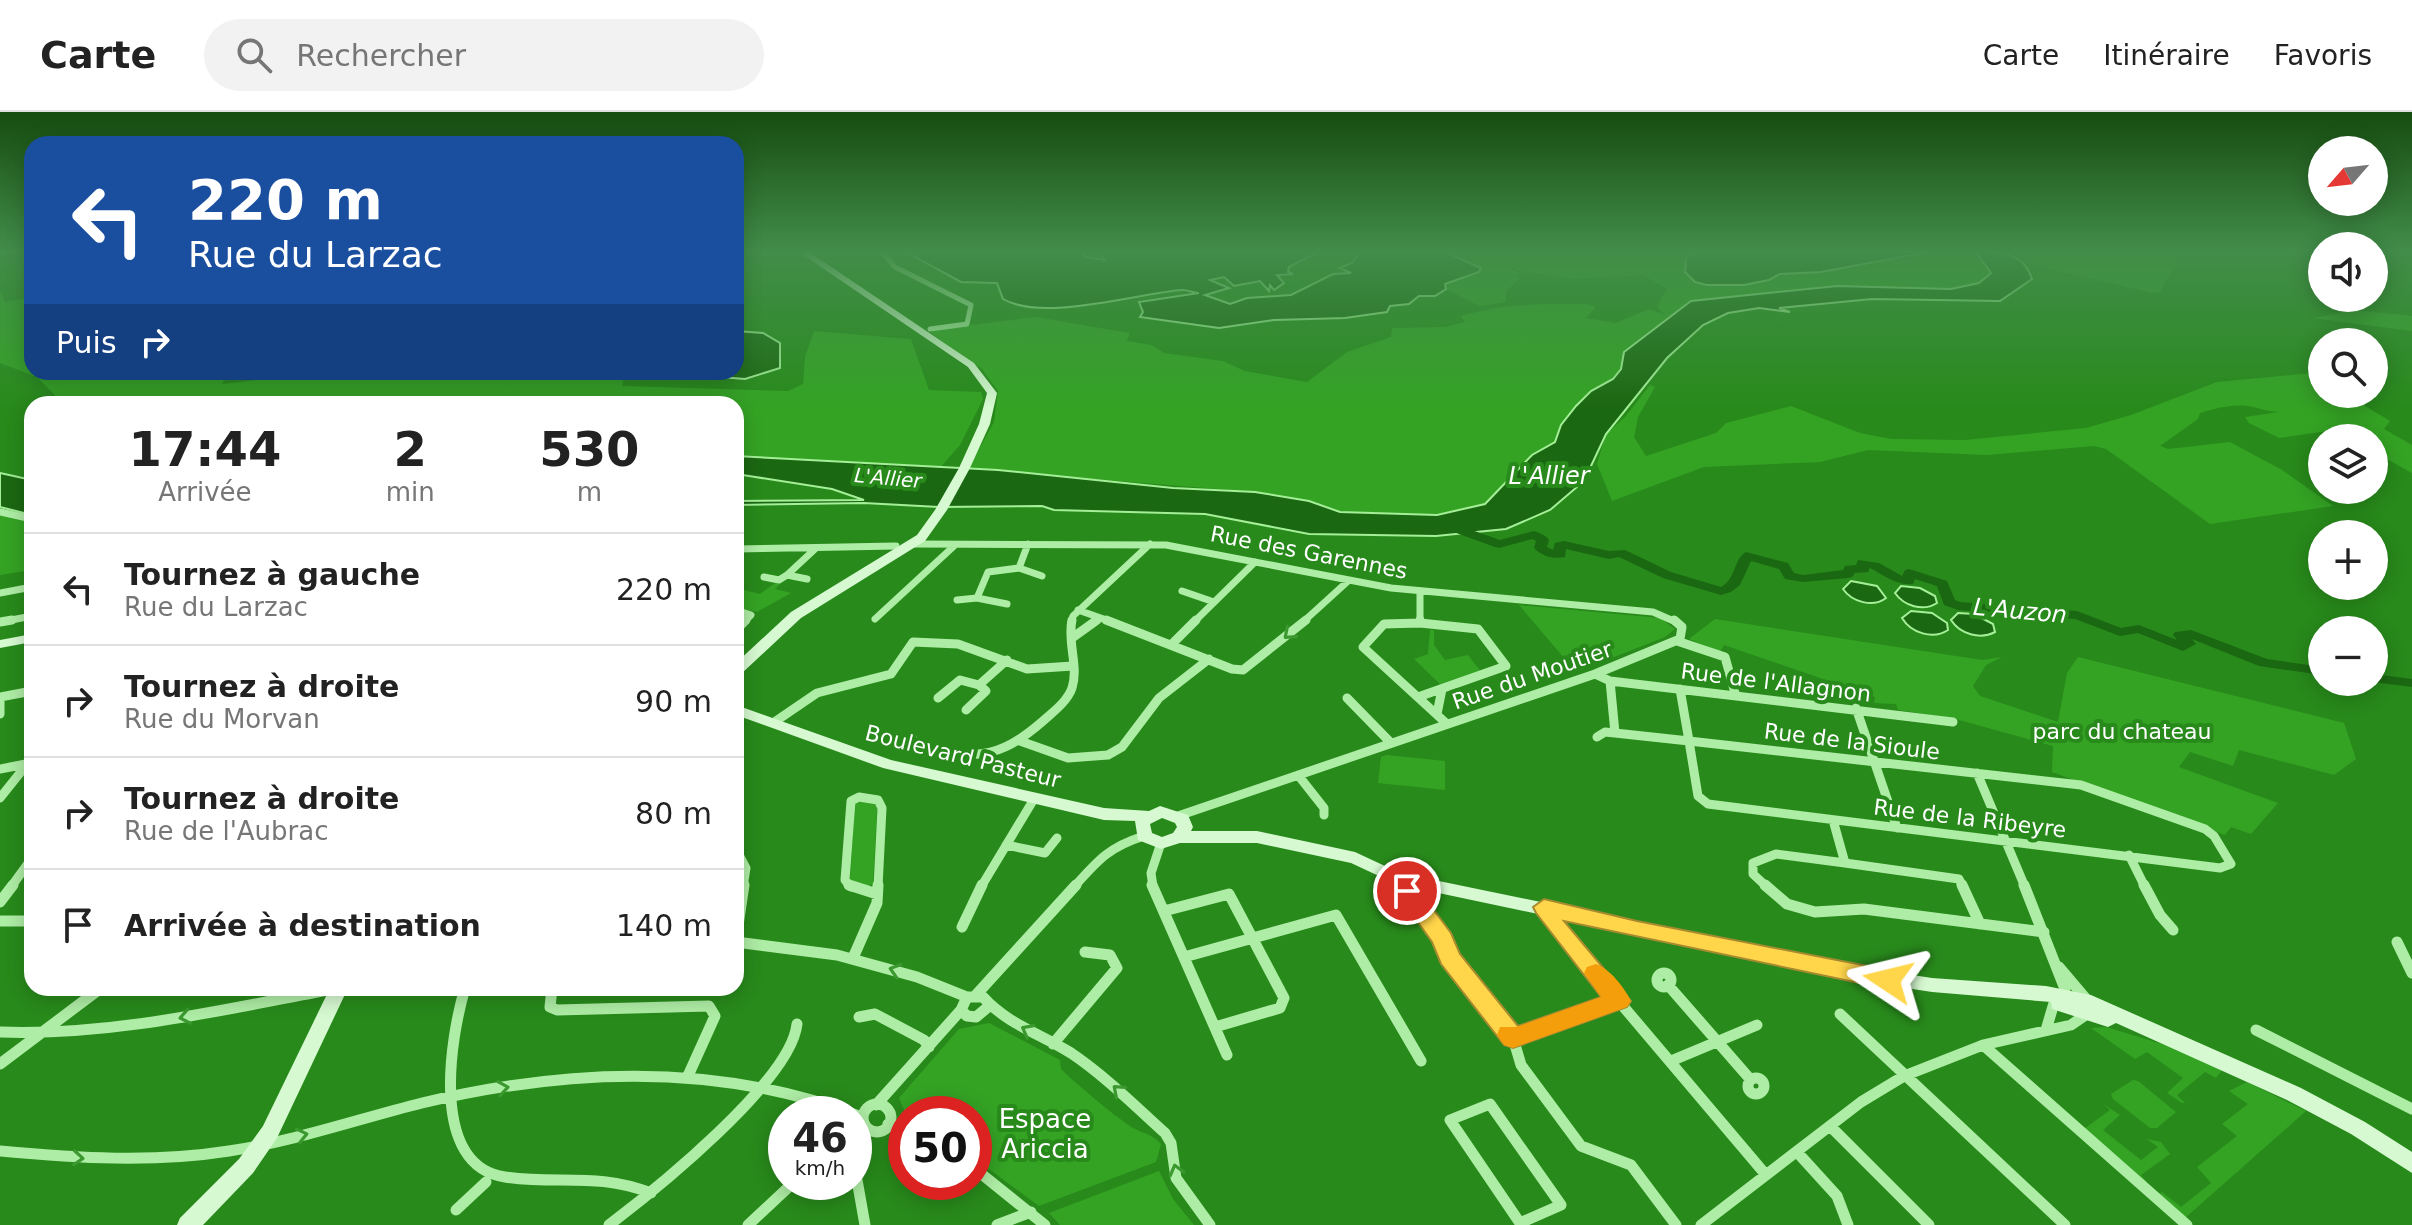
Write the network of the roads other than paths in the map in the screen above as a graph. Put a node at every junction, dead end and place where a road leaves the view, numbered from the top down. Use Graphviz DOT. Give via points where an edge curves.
graph roads {
  1 [pos="880,304"];
  2 [pos="969,304"];
  3 [pos="930,329"];
  4 [pos="0,512"];
  5 [pos="24,517"];
  6 [pos="933,523"];
  7 [pos="914,544"];
  8 [pos="1028,544"];
  9 [pos="1150,544"];
  10 [pos="954,546"];
  11 [pos="878,547"];
  12 [pos="744,549"];
  13 [pos="816,549"];
  14 [pos="892,553"];
  15 [pos="1255,562"];
  16 [pos="1019,568"];
  17 [pos="787,575"];
  18 [pos="1042,576"];
  19 [pos="764,577"];
  20 [pos="807,579"];
  21 [pos="1347,582"];
  22 [pos="24,588"];
  23 [pos="1182,591"];
  24 [pos="1420,591"];
  25 [pos="0,593"];
  26 [pos="977,598"];
  27 [pos="957,600"];
  28 [pos="1214,602"];
  29 [pos="1007,604"];
  30 [pos="1078,610"];
  31 [pos="24,618"];
  32 [pos="1099,618"];
  33 [pos="875,619"];
  34 [pos="0,622"];
  35 [pos="1420,623"];
  36 [pos="1072,638"];
  37 [pos="1680,639"];
  38 [pos="24,640"];
  39 [pos="1173,643"];
  40 [pos="0,644"];
  41 [pos="1209,659"];
  42 [pos="1007,660"];
  43 [pos="744,664"];
  44 [pos="1073,666"];
  45 [pos="1595,674"];
  46 [pos="1610,681"];
  47 [pos="979,685"];
  48 [pos="1442,689"];
  49 [pos="1680,689"];
  50 [pos="24,693"];
  51 [pos="1735,693"];
  52 [pos="1418,697"];
  53 [pos="0,698"];
  54 [pos="938,698"];
  55 [pos="1347,698"];
  56 [pos="744,707"];
  57 [pos="1856,708"];
  58 [pos="966,710"];
  59 [pos="744,712"];
  60 [pos="0,714"];
  61 [pos="1437,714"];
  62 [pos="779,720"];
  63 [pos="1953,722"];
  64 [pos="1447,724"];
  65 [pos="1615,733"];
  66 [pos="912,737"];
  67 [pos="1597,737"];
  68 [pos="1689,739"];
  69 [pos="1020,741"];
  70 [pos="1391,743"];
  71 [pos="1873,761"];
  72 [pos="24,763"];
  73 [pos="0,769"];
  74 [pos="24,769"];
  75 [pos="1977,773"];
  76 [pos="1298,775"];
  77 [pos="0,798"];
  78 [pos="1034,799"];
  79 [pos="2135,803"];
  80 [pos="1324,815"];
  81 [pos="1833,820"];
  82 [pos="1144,826"];
  83 [pos="1180,827"];
  84 [pos="1897,828"];
  85 [pos="1057,838"];
  86 [pos="2005,841"];
  87 [pos="1161,843"];
  88 [pos="1006,845"];
  89 [pos="2129,855"];
  90 [pos="1845,863"];
  91 [pos="24,869"];
  92 [pos="1407,891"];
  93 [pos="877,894"];
  94 [pos="0,902"];
  95 [pos="1544,907"];
  96 [pos="1164,911"];
  97 [pos="0,921"];
  98 [pos="24,921"];
  99 [pos="1980,924"];
  100 [pos="962,927"];
  101 [pos="2173,930"];
  102 [pos="2044,932"];
  103 [pos="1252,939"];
  104 [pos="744,941"];
  105 [pos="2397,942"];
  106 [pos="1085,952"];
  107 [pos="1184,957"];
  108 [pos="853,958"];
  109 [pos="2059,967"];
  110 [pos="2412,973"];
  111 [pos="1668,985"];
  112 [pos="91,996"];
  113 [pos="297,996"];
  114 [pos="334,996"];
  115 [pos="463,996"];
  116 [pos="550,996"];
  117 [pos="979,1000"];
  118 [pos="1619,1001"];
  119 [pos="2090,1008"];
  120 [pos="70,1012"];
  121 [pos="2053,1012"];
  122 [pos="966,1013"];
  123 [pos="1840,1014"];
  124 [pos="859,1017"];
  125 [pos="797,1024"];
  126 [pos="1757,1025"];
  127 [pos="1215,1027"];
  128 [pos="2256,1030"];
  129 [pos="0,1032"];
  130 [pos="73,1032"];
  131 [pos="39,1034"];
  132 [pos="1513,1038"];
  133 [pos="1716,1041"];
  134 [pos="1053,1044"];
  135 [pos="1983,1045"];
  136 [pos="929,1047"];
  137 [pos="1227,1055"];
  138 [pos="1421,1061"];
  139 [pos="1671,1061"];
  140 [pos="0,1064"];
  141 [pos="1904,1076"];
  142 [pos="687,1078"];
  143 [pos="1750,1079"];
  144 [pos="761,1087"];
  145 [pos="790,1096"];
  146 [pos="451,1097"];
  147 [pos="883,1106"];
  148 [pos="2412,1109"];
  149 [pos="888,1112"];
  150 [pos="872,1116"];
  151 [pos="888,1124"];
  152 [pos="872,1126"];
  153 [pos="1830,1126"];
  154 [pos="262,1145"];
  155 [pos="0,1151"];
  156 [pos="1797,1152"];
  157 [pos="2412,1164"];
  158 [pos="1766,1175"];
  159 [pos="486,1182"];
  160 [pos="992,1182"];
  161 [pos="651,1193"];
  162 [pos="775,1200"];
  163 [pos="861,1200"];
  164 [pos="456,1210"];
  165 [pos="1031,1212"];
  166 [pos="1521,1224"];
  167 [pos="188,1225"];
  168 [pos="609,1225"];
  169 [pos="748,1225"];
  170 [pos="865,1225"];
  171 [pos="997,1225"];
  172 [pos="1045,1225"];
  173 [pos="1210,1225"];
  174 [pos="1676,1225"];
  175 [pos="1701,1225"];
  176 [pos="1848,1225"];
  177 [pos="1929,1225"];
  178 [pos="2065,1225"];
  179 [pos="2187,1225"];
  1 -- 6 [label="main road" via="971,365 992,393 991,412"];
  2 -- 3 [label="street" via="967,324"];
  4 -- 5 [label="street"];
  6 -- 7 [label="main road"];
  6 -- 14 [label="main road"];
  7 -- 10 [label="street, Rue des Garennes"];
  7 -- 14 [label="main road"];
  8 -- 9 [label="street, Rue des Garennes"];
  8 -- 10 [label="street, Rue des Garennes"];
  8 -- 16 [label="street"];
  9 -- 15 [label="street, Rue des Garennes"];
  9 -- 30 [label="street"];
  10 -- 33 [label="street"];
  11 -- 13 [label="street"];
  11 -- 14 [label="street"];
  11 -- 14 [label="street"];
  12 -- 13 [label="street"];
  13 -- 17 [label="street"];
  14 -- 43 [label="main road" via="796,615"];
  15 -- 21 [label="street, Rue des Garennes"];
  15 -- 28 [label="street"];
  16 -- 18 [label="street"];
  16 -- 26 [label="street" via="988,572"];
  17 -- 19 [label="street" via="779,580"];
  17 -- 20 [label="street"];
  21 -- 24 [label="street, Rue des Garennes"];
  21 -- 41 [label="street, one-way" via="1248,668 1232,669"];
  22 -- 25 [label="street"];
  23 -- 28 [label="street"];
  24 -- 35 [label="street"];
  24 -- 37 [label="street, Rue des Garennes" via="1660,613 1678,623"];
  26 -- 27 [label="street"];
  26 -- 29 [label="street"];
  28 -- 39 [label="street"];
  30 -- 32 [label="street"];
  30 -- 36 [label="street" via="1071,620"];
  31 -- 34 [label="street"];
  32 -- 36 [label="street"];
  32 -- 39 [label="street"];
  35 -- 48 [label="street" via="1478,629 1506,664"];
  35 -- 52 [label="street" via="1384,624 1362,644"];
  36 -- 44 [label="street"];
  37 -- 45 [label="street, Rue du Moutier"];
  37 -- 51 [label="street" via="1725,657"];
  38 -- 40 [label="main road"];
  39 -- 41 [label="street"];
  41 -- 69 [label="street" via="1159,698 1122,747 1108,755 1068,758"];
  42 -- 44 [label="street" via="1027,669"];
  42 -- 47 [label="street"];
  42 -- 62 [label="street" via="958,644 913,642 891,674 817,693"];
  44 -- 69 [label="street" via="1069,696"];
  45 -- 46 [label="street, Rue de l'Allagnon"];
  45 -- 64 [label="street, Rue du Moutier"];
  46 -- 49 [label="street, Rue de l'Allagnon"];
  46 -- 65 [label="street"];
  47 -- 54 [label="street" via="960,680"];
  47 -- 58 [label="street" via="986,691"];
  48 -- 52 [label="street"];
  48 -- 61 [label="street"];
  49 -- 51 [label="street, Rue de l'Allagnon"];
  49 -- 68 [label="street, Rue de la Ribeyre"];
  50 -- 53 [label="street"];
  51 -- 57 [label="street, Rue de l'Allagnon"];
  52 -- 61 [label="street"];
  53 -- 60 [label="street"];
  55 -- 70 [label="street"];
  56 -- 62 [label="main road, Boulevard Pasteur"];
  57 -- 63 [label="street, Rue de l'Allagnon"];
  57 -- 71 [label="street"];
  59 -- 62 [label="main road, Boulevard Pasteur"];
  61 -- 64 [label="street"];
  62 -- 78 [label="main road, Boulevard Pasteur" via="812,738 888,764"];
  64 -- 70 [label="street, Rue du Moutier"];
  65 -- 67 [label="street, Rue de la Sioule"];
  65 -- 68 [label="street, Rue de la Sioule"];
  66 -- 69 [label="street" via="919,745 980,759"];
  68 -- 71 [label="street, Rue de la Sioule"];
  68 -- 81 [label="street, Rue de la Ribeyre" via="1702,801"];
  70 -- 76 [label="street, Rue du Moutier"];
  71 -- 75 [label="street, Rue de la Sioule"];
  71 -- 84 [label="street"];
  72 -- 73 [label="street"];
  74 -- 77 [label="street"];
  75 -- 79 [label="street, Rue de la Sioule" via="2081,785"];
  75 -- 86 [label="street"];
  76 -- 80 [label="street"];
  76 -- 83 [label="street, Rue du Moutier"];
  78 -- 82 [label="main road, Boulevard Pasteur"];
  78 -- 88 [label="street"];
  79 -- 89 [label="street, Rue de la Ribeyre" via="2205,829 2231,864 2220,868"];
  81 -- 84 [label="street, Rue de la Ribeyre"];
  81 -- 90 [label="street"];
  82 -- 83 [label="main road" via="1166,812"];
  82 -- 87 [label="main road"];
  82 -- 117 [label="street" via="1101,856"];
  83 -- 87 [label="main road"];
  83 -- 95 [label="main road" via="1214,838 1257,837 1344,855 1396,878"];
  84 -- 86 [label="street, Rue de la Ribeyre"];
  85 -- 88 [label="street" via="1045,853"];
  86 -- 89 [label="street, Rue de la Ribeyre"];
  86 -- 102 [label="street"];
  87 -- 96 [label="street" via="1150,878"];
  88 -- 100 [label="street"];
  89 -- 101 [label="street"];
  90 -- 99 [label="street" via="1959,879"];
  90 -- 99 [label="street" via="1776,854 1751,868 1796,908 1847,914 1864,909"];
  91 -- 94 [label="street"];
  92 -- 132 [label="street" via="1443,939 1449,957"];
  93 -- 93 [label="street" via="851,887 845,880 851,801 859,797 878,800 882,808"];
  93 -- 108 [label="street" via="875,912"];
  95 -- 118 [label="street"];
  95 -- 121 [label="main road" via="1852,973 2026,994"];
  96 -- 103 [label="street" via="1229,894"];
  96 -- 107 [label="street"];
  97 -- 98 [label="street"];
  99 -- 102 [label="street"];
  102 -- 109 [label="street"];
  103 -- 107 [label="street"];
  103 -- 127 [label="street" via="1284,1004"];
  103 -- 138 [label="street" via="1336,915"];
  104 -- 108 [label="street"];
  105 -- 110 [label="street"];
  106 -- 134 [label="street" via="1098,949 1111,955 1117,968"];
  107 -- 127 [label="street"];
  117 -- 108 [label="street, one-way"];
  109 -- 119 [label="street"];
  109 -- 121 [label="street" via="2065,989"];
  111 -- 133 [label="street"];
  112 -- 120 [label="street"];
  113 -- 130 [label="street, one-way"];
  114 -- 154 [label="main road"];
  115 -- 146 [label="street" via="452,1036"];
  116 -- 142 [label="street" via="557,1010 709,1006 715,1016"];
  117 -- 122 [label="street"];
  117 -- 122 [label="street" via="980,1015"];
  134 -- 117 [label="street, one-way"];
  118 -- 132 [label="street"];
  118 -- 139 [label="street"];
  119 -- 121 [label="main road"];
  119 -- 121 [label="street" via="2071,1025"];
  119 -- 157 [label="main road" via="2184,1044 2325,1110"];
  120 -- 130 [label="street" via="66,1024"];
  120 -- 131 [label="street"];
  121 -- 135 [label="street"];
  122 -- 136 [label="street"];
  123 -- 141 [label="street"];
  124 -- 136 [label="street" via="875,1014"];
  125 -- 144 [label="street" via="796,1034"];
  126 -- 133 [label="street"];
  127 -- 137 [label="street"];
  128 -- 148 [label="street"];
  129 -- 131 [label="street"];
  130 -- 131 [label="street"];
  131 -- 140 [label="street"];
  132 -- 174 [label="street" via="1521,1065 1581,1146 1631,1165"];
  133 -- 139 [label="street"];
  133 -- 143 [label="street"];
  173 -- 134 [label="street, one-way" via="1176,1178 1165,1133 1099,1073"];
  135 -- 141 [label="street"];
  135 -- 179 [label="street"];
  136 -- 147 [label="street" via="892,1087"];
  139 -- 158 [label="street"];
  141 -- 153 [label="street"];
  141 -- 178 [label="street"];
  142 -- 144 [label="street"];
  146 -- 142 [label="street, one-way" via="562,1081"];
  144 -- 145 [label="street"];
  144 -- 161 [label="street" via="715,1139"];
  154 -- 146 [label="street, one-way"];
  146 -- 159 [label="street" via="461,1159"];
  147 -- 149 [label="street"];
  147 -- 150 [label="street"];
  151 -- 152 [label="street"];
  153 -- 156 [label="street"];
  153 -- 177 [label="street"];
  155 -- 154 [label="street, one-way" via="114,1160"];
  154 -- 167 [label="main road"];
  156 -- 158 [label="street"];
  156 -- 176 [label="street" via="1837,1196"];
  158 -- 175 [label="street"];
  159 -- 161 [label="street" via="523,1186 620,1181"];
  159 -- 164 [label="street"];
  160 -- 165 [label="street"];
  161 -- 168 [label="street"];
  162 -- 169 [label="street"];
  163 -- 170 [label="street"];
  165 -- 171 [label="street"];
  165 -- 172 [label="street"];
  166 -- 166 [label="street" via="1459,1133 1450,1120 1490,1104 1561,1205"];
}
